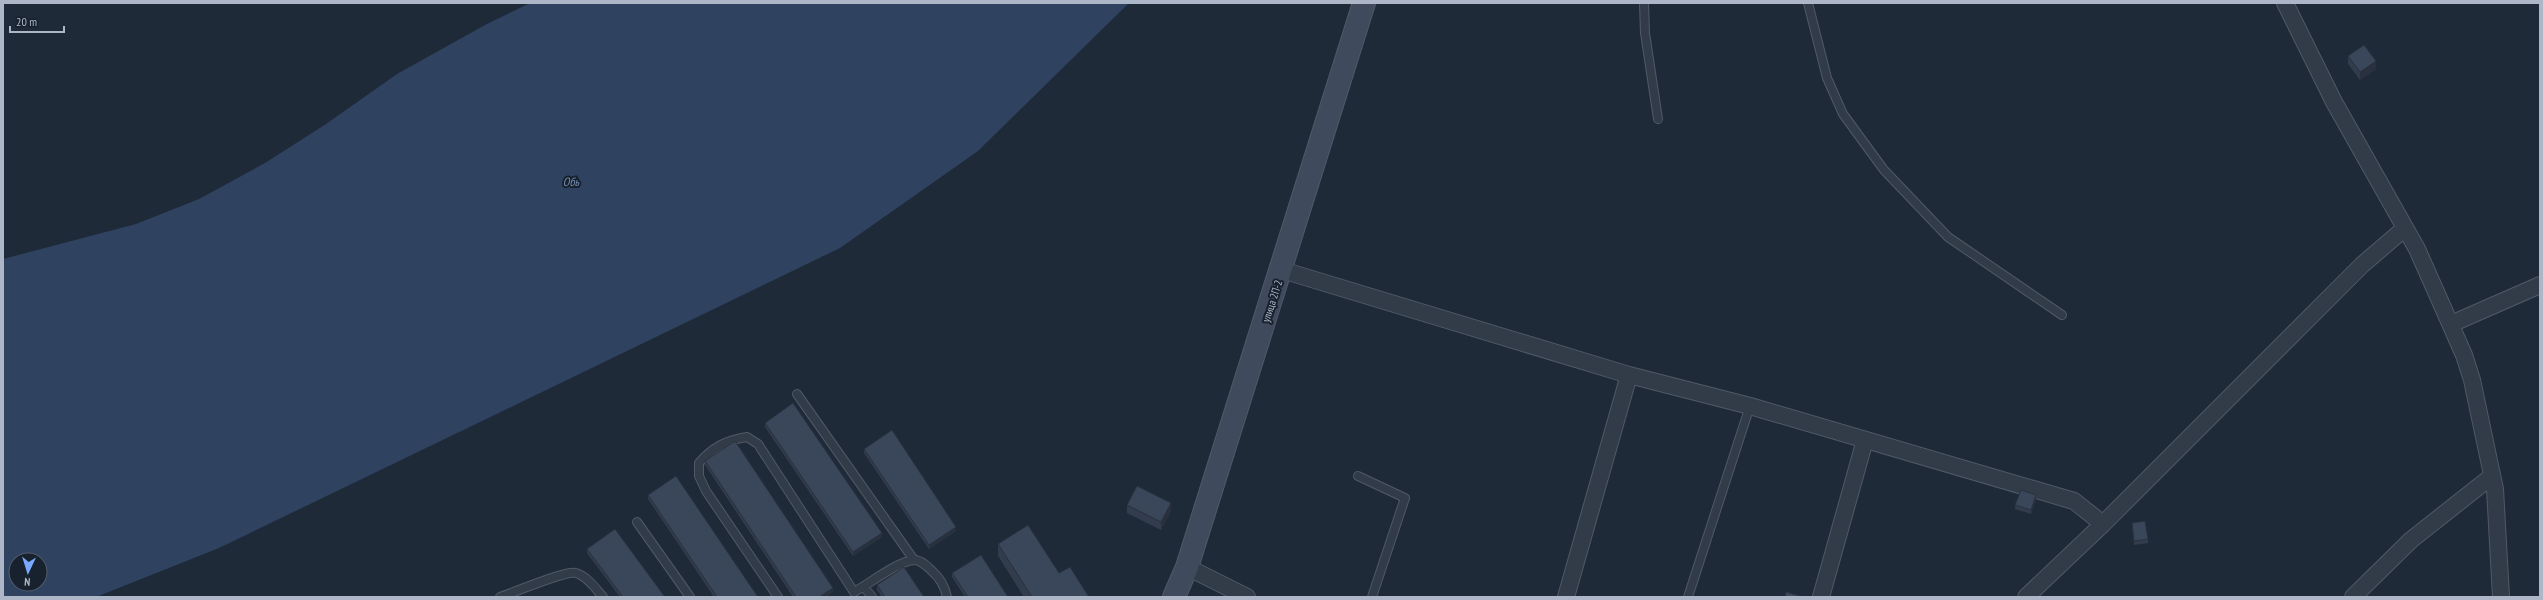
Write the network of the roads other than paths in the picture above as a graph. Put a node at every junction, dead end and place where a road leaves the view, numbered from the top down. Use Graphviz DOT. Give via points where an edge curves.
graph roads {
  1 [pos="1364,3"];
  2 [pos="1644,3"];
  3 [pos="1808,3"];
  4 [pos="2285,3"];
  5 [pos="1658,119"];
  6 [pos="2405,228"];
  7 [pos="1282,270"];
  8 [pos="2540,285"];
  9 [pos="2062,315"];
  10 [pos="2451,324"];
  11 [pos="1629,375"];
  12 [pos="797,394"];
  13 [pos="1750,406"];
  14 [pos="1866,440"];
  15 [pos="1358,476"];
  16 [pos="2492,476"];
  17 [pos="637,522"];
  18 [pos="2103,524"];
  19 [pos="914,560"];
  20 [pos="1187,566"];
  21 [pos="864,587"];
  22 [pos="515,594"];
  23 [pos="851,595"];
  24 [pos="500,597"];
  25 [pos="603,597"];
  26 [pos="690,597"];
  27 [pos="778,597"];
  28 [pos="872,597"];
  29 [pos="947,597"];
  30 [pos="1174,597"];
  31 [pos="1247,597"];
  32 [pos="1372,597"];
  33 [pos="1566,597"];
  34 [pos="1688,597"];
  35 [pos="1822,597"];
  36 [pos="2026,597"];
  37 [pos="2353,597"];
  38 [pos="2501,597"];
  1 -- 7 [label="main road, улица 2П-2"];
  2 -- 5 [label="lane" via="1645,33"];
  3 -- 9 [label="lane" via="1827,78 1840,107 1884,170 1948,237"];
  4 -- 6 [label="street" via="2334,102"];
  6 -- 10 [label="street"];
  6 -- 18 [label="street" via="2362,265"];
  7 -- 11 [label="street"];
  7 -- 20 [label="main road, улица 2П-2"];
  8 -- 10 [label="street"];
  10 -- 16 [label="street" via="2472,380"];
  11 -- 13 [label="street"];
  11 -- 33 [label="street"];
  12 -- 19 [label="lane"];
  13 -- 14 [label="street"];
  13 -- 34 [label="lane"];
  14 -- 18 [label="street" via="2074,501"];
  14 -- 35 [label="street"];
  15 -- 32 [label="lane" via="1405,498"];
  16 -- 37 [label="street" via="2411,540"];
  16 -- 38 [label="street"];
  17 -- 26 [label="lane"];
  18 -- 36 [label="street"];
  19 -- 21 [label="lane" via="903,563"];
  19 -- 29 [label="lane" via="922,562 936,574 945,588"];
  20 -- 30 [label="main road, улица 2П-2"];
  20 -- 31 [label="street"];
  21 -- 23 [label="lane"];
  21 -- 28 [label="lane"];
  22 -- 24 [label="lane"];
  22 -- 25 [label="lane" via="563,573 575,573 588,581"];
  23 -- 27 [label="lane" via="758,444 747,437 734,439 708,452 699,463 699,476 706,492"];
}
